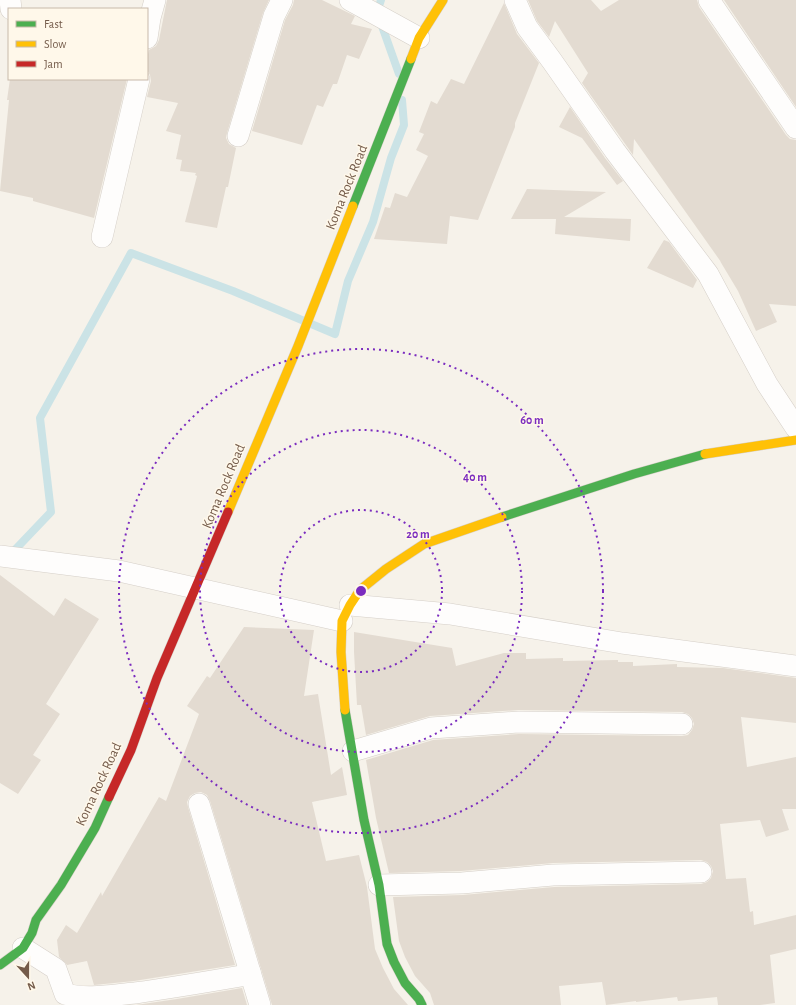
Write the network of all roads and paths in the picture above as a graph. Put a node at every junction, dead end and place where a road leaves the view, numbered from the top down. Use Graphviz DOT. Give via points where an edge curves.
graph roads {
  1 [pos="156,0"];
  2 [pos="282,0"];
  3 [pos="350,0"];
  4 [pos="443,0"];
  5 [pos="515,0"];
  6 [pos="709,0"];
  7 [pos="148,31"];
  8 [pos="419,38"];
  9 [pos="139,80"];
  10 [pos="796,128"];
  11 [pos="238,136"];
  12 [pos="102,237"];
  13 [pos="796,428"];
  14 [pos="796,440"];
  15 [pos="0,556"];
  16 [pos="195,588"];
  17 [pos="346,613"];
  18 [pos="796,666"];
  19 [pos="682,724"];
  20 [pos="353,751"];
  21 [pos="199,804"];
  22 [pos="701,872"];
  23 [pos="379,885"];
  24 [pos="23,948"];
  25 [pos="0,965"];
  26 [pos="250,972"];
  27 [pos="260,1005"];
  28 [pos="422,1005"];
  1 -- 7 [label="street"];
  2 -- 11 [label="street" via="274,16"];
  3 -- 8 [label="street"];
  4 -- 8 [label="main road, Koma Rock Road"];
  5 -- 13 [label="street" via="527,27 615,151 708,274 767,384"];
  6 -- 10 [label="street"];
  8 -- 16 [label="main road, Koma Rock Road" via="301,339"];
  9 -- 12 [label="street"];
  14 -- 17 [label="main road" via="712,452 527,508 424,544 360,590"];
  15 -- 16 [label="street" via="119,571"];
  16 -- 17 [label="street"];
  16 -- 24 [label="main road, Koma Rock Road" via="157,678 131,750 98,821 61,885 36,920"];
  17 -- 18 [label="street" via="450,614 622,643"];
  17 -- 20 [label="main road" via="340,652 345,708"];
  19 -- 20 [label="street" via="519,722 431,728"];
  20 -- 23 [label="main road" via="364,820"];
  21 -- 26 [label="street"];
  22 -- 23 [label="street" via="553,875 462,883"];
  23 -- 28 [label="main road" via="387,944 405,983"];
  24 -- 25 [label="main road, Koma Rock Road"];
  24 -- 26 [label="street" via="56,969 65,994 75,996 106,996 148,991 241,976"];
  26 -- 27 [label="street"];
}
